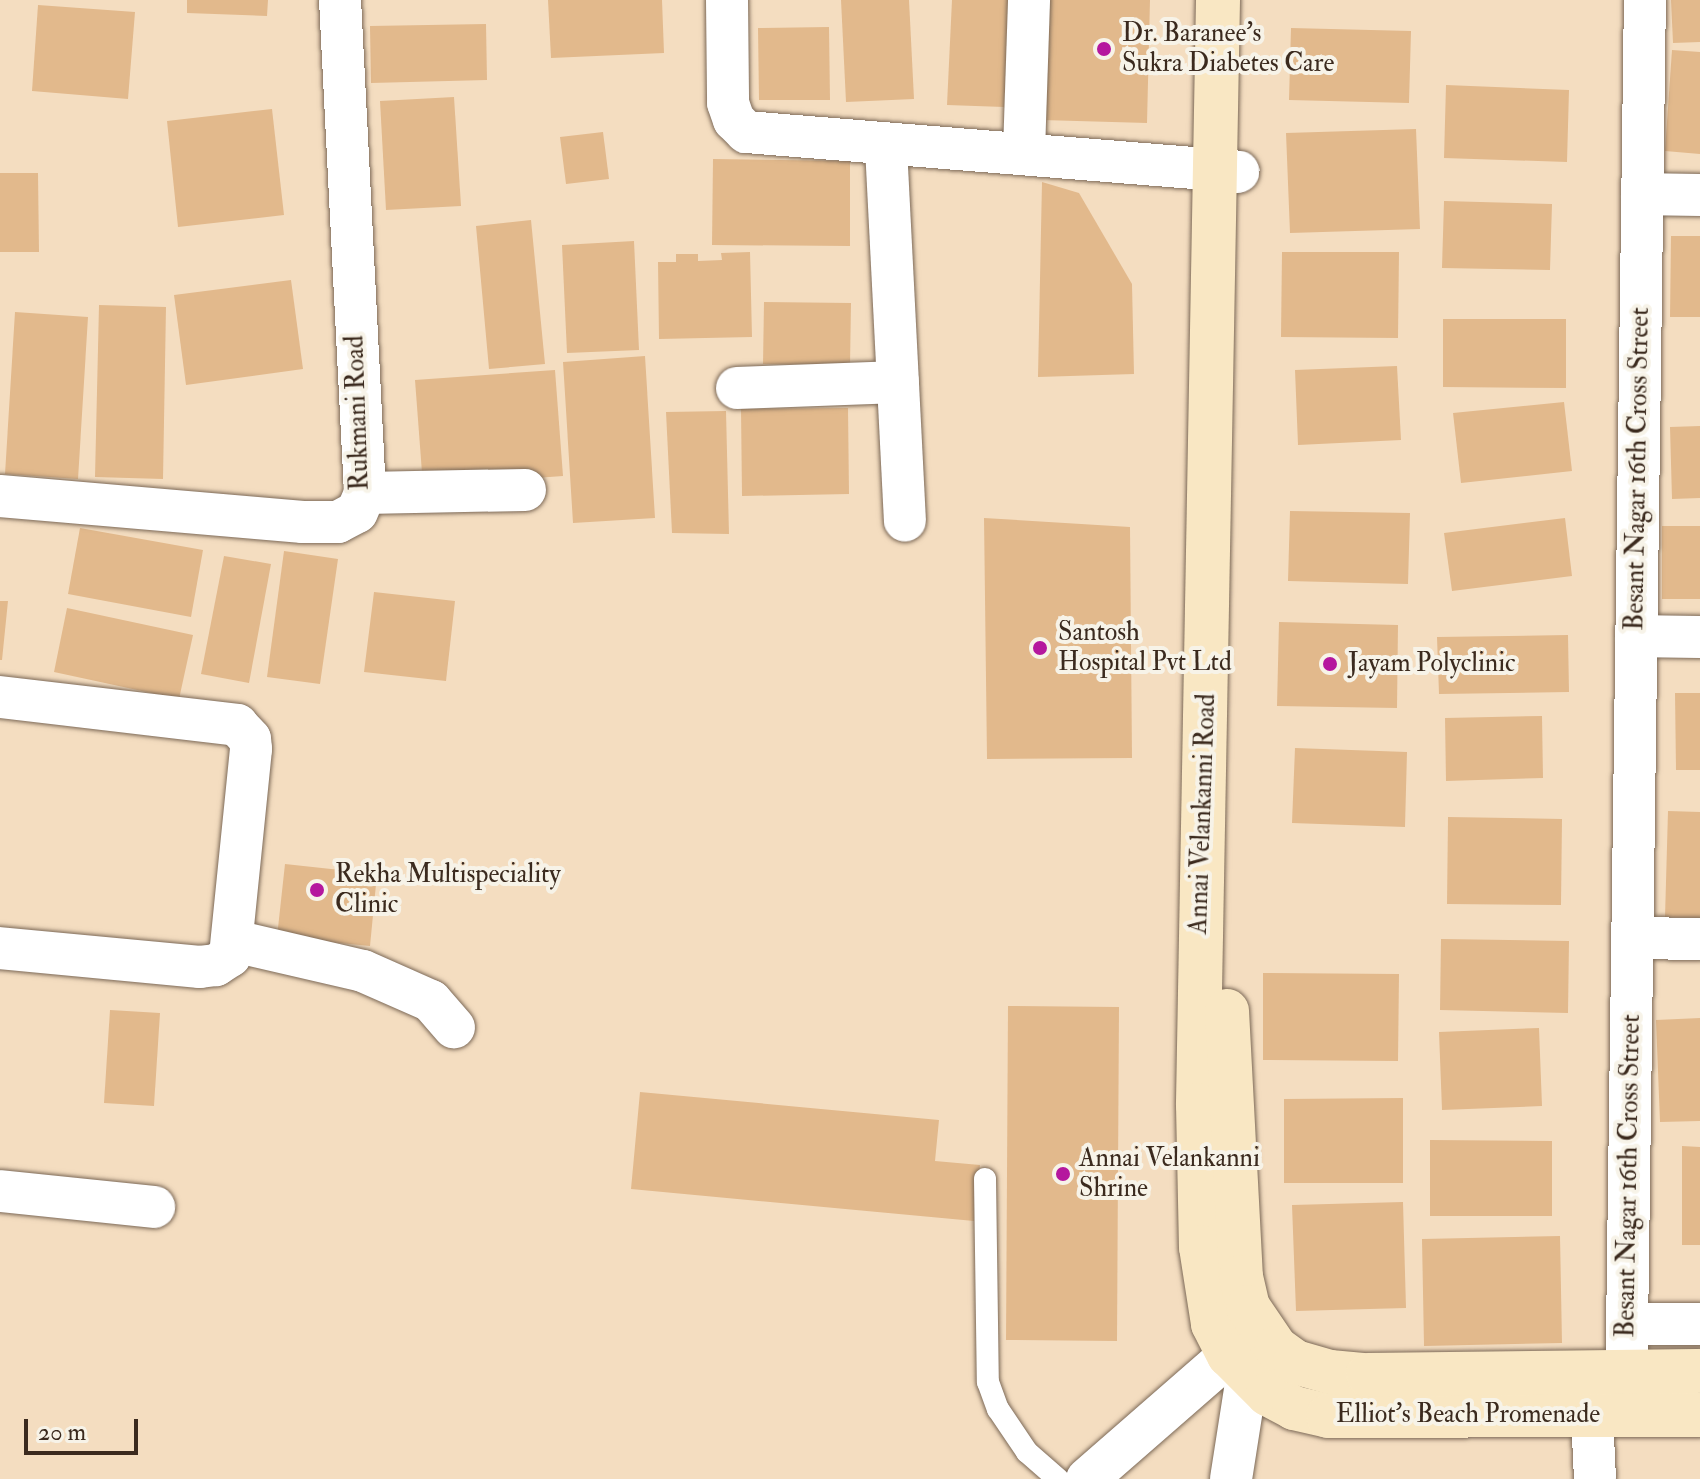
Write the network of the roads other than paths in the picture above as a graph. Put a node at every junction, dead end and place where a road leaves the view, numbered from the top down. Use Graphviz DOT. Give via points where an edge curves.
graph roads {
  1 [pos="340,0"];
  2 [pos="727,0"];
  3 [pos="1029,0"];
  4 [pos="1218,0"];
  5 [pos="1242,0"];
  6 [pos="1645,0"];
  7 [pos="886,147"];
  8 [pos="1024,152"];
  9 [pos="1228,170"];
  10 [pos="1642,194"];
  11 [pos="1700,195"];
  12 [pos="898,382"];
  13 [pos="737,388"];
  14 [pos="525,490"];
  15 [pos="365,493"];
  16 [pos="0,496"];
  17 [pos="905,521"];
  18 [pos="1636,636"];
  19 [pos="1700,637"];
  20 [pos="0,697"];
  21 [pos="1632,938"];
  22 [pos="1700,939"];
  23 [pos="234,941"];
  24 [pos="0,948"];
  25 [pos="454,1027"];
  26 [pos="985,1179"];
  27 [pos="0,1191"];
  28 [pos="154,1207"];
  29 [pos="1627,1324"];
  30 [pos="1700,1324"];
  31 [pos="1251,1360"];
  32 [pos="1627,1371"];
  33 [pos="1700,1371"];
  34 [pos="1609,1415"];
  35 [pos="1700,1415"];
  36 [pos="1058,1479"];
  37 [pos="1087,1479"];
  38 [pos="1231,1479"];
  39 [pos="1595,1479"];
  1 -- 15 [label="street, Rukmani Road"];
  2 -- 7 [label="street" via="728,103 746,132"];
  3 -- 8 [label="street"];
  4 -- 9 [label="street, Annai Velankanni Road"];
  5 -- 9 [label="street, Annai Velankanni Road"];
  6 -- 10 [label="street, Besant Nagar 16th Cross Street"];
  7 -- 8 [label="street"];
  7 -- 12 [label="street"];
  8 -- 9 [label="street"];
  9 -- 31 [label="street, Annai Velankanni Road" via="1213,967"];
  10 -- 11 [label="street"];
  10 -- 18 [label="street, Besant Nagar 16th Cross Street"];
  12 -- 13 [label="street"];
  12 -- 17 [label="street"];
  14 -- 15 [label="street"];
  15 -- 16 [label="street, Rukmani Road" via="357,512 338,522"];
  18 -- 19 [label="street"];
  18 -- 21 [label="street, Besant Nagar 16th Cross Street"];
  20 -- 23 [label="street" via="228,723 244,730 251,749"];
  21 -- 22 [label="street"];
  21 -- 29 [label="street, Besant Nagar 16th Cross Street"];
  23 -- 24 [label="street" via="230,956 200,967"];
  23 -- 25 [label="street" via="363,971 431,1001"];
  26 -- 36 [label="lane" via="988,1382 998,1409 1027,1452"];
  27 -- 28 [label="street"];
  29 -- 30 [label="street"];
  29 -- 32 [label="street, Besant Nagar 16th Cross Street"];
  31 -- 32 [label="street, Elliot's Beach Promenade" via="1355,1374"];
  31 -- 34 [label="street, Elliot's Beach Promenade" via="1294,1408 1328,1416"];
  31 -- 37 [label="street"];
  31 -- 38 [label="street"];
  32 -- 33 [label="street, Elliot's Beach Promenade"];
  32 -- 34 [label="street, Besant Nagar 16th Cross Street"];
  34 -- 35 [label="street, Elliot's Beach Promenade"];
  34 -- 39 [label="street, Besant Nagar 16th Cross Street"];
}
